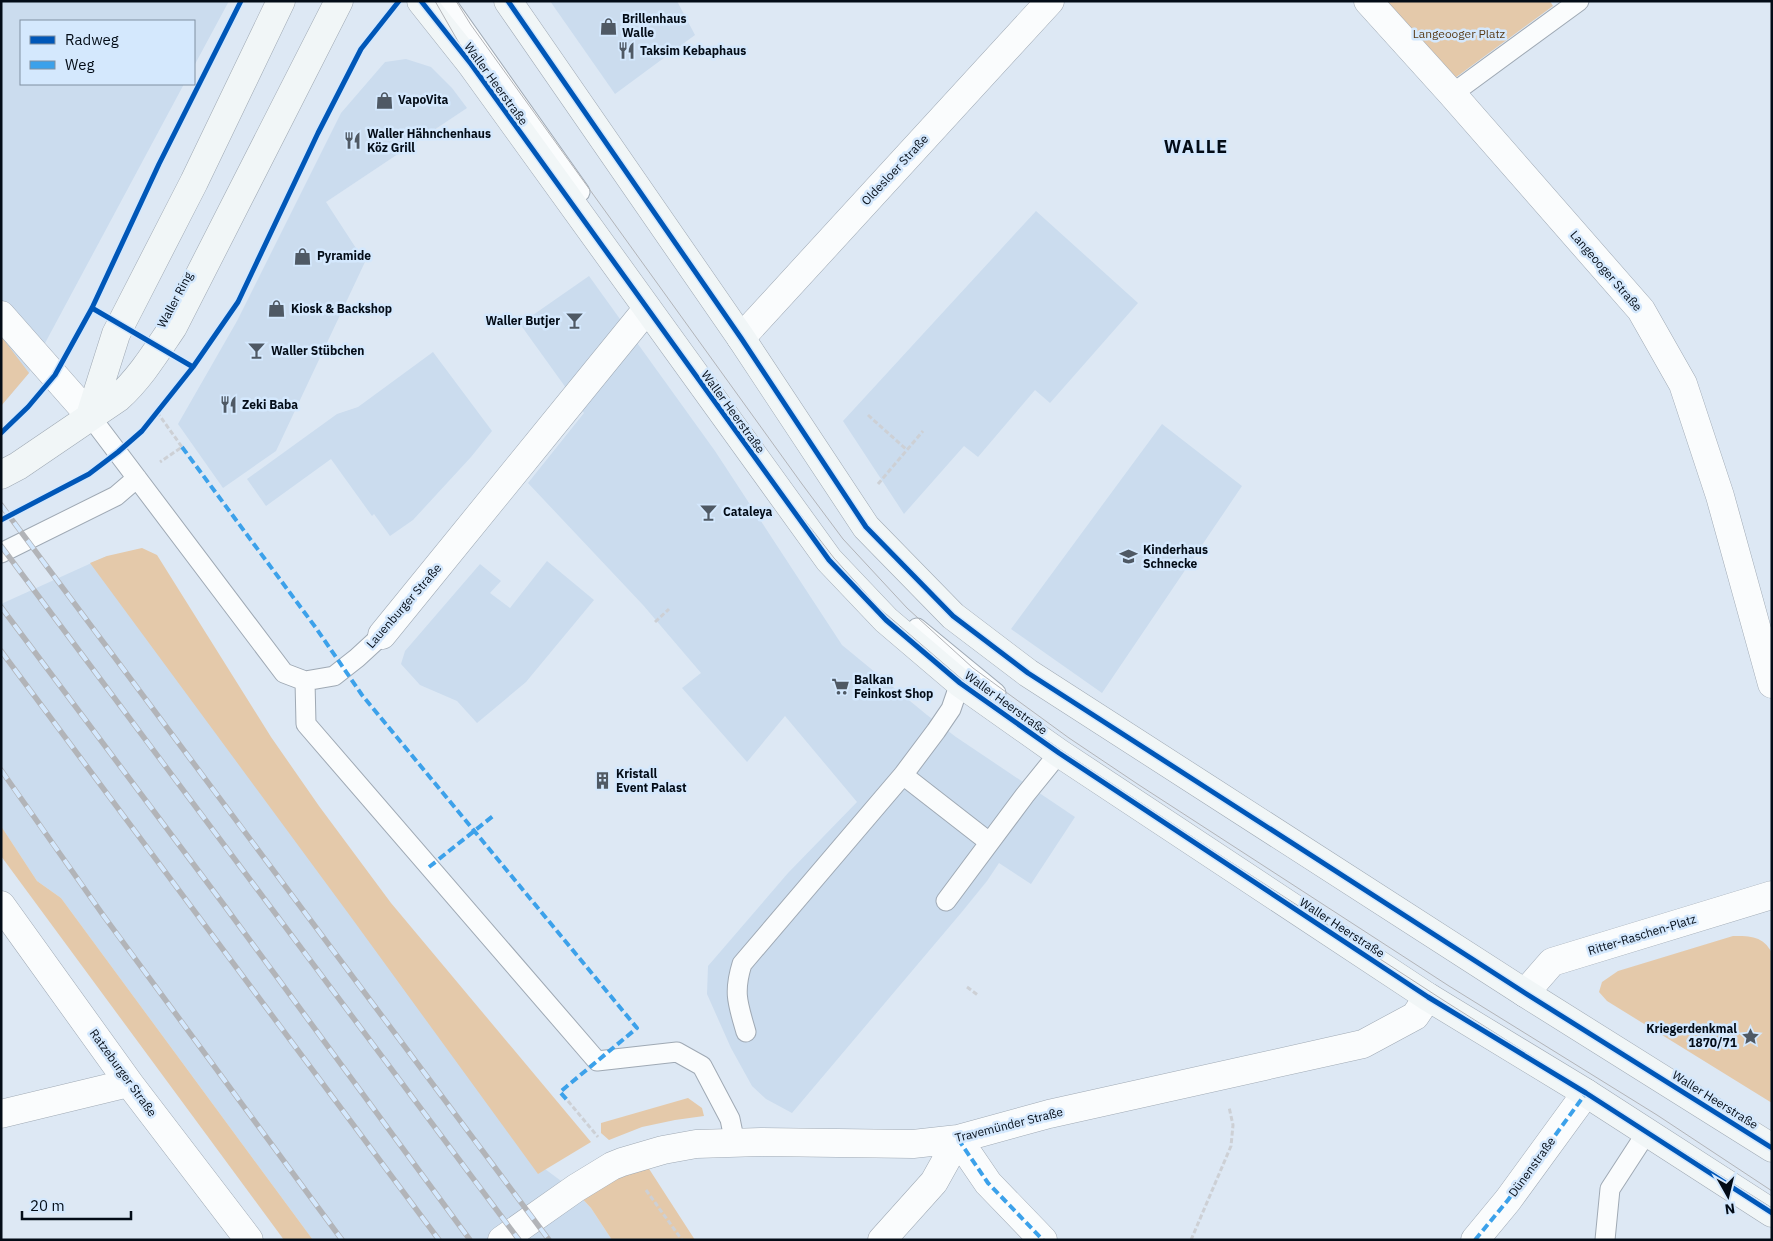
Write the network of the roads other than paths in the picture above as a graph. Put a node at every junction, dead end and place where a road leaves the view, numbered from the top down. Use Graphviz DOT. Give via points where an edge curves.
graph roads {
  1 [pos="282,1"];
  2 [pos="339,1"];
  3 [pos="508,1"];
  4 [pos="1050,1"];
  5 [pos="1368,1"];
  6 [pos="429,3"];
  7 [pos="1569,4"];
  8 [pos="1452,94"];
  9 [pos="647,309"];
  10 [pos="1,315"];
  11 [pos="741,338"];
  12 [pos="90,416"];
  13 [pos="10,471"];
  14 [pos="137,478"];
  15 [pos="1,552"];
  16 [pos="382,634"];
  17 [pos="305,682"];
  18 [pos="960,683"];
  19 [pos="1772,684"];
  20 [pos="1058,753"];
  21 [pos="903,775"];
  22 [pos="989,842"];
  23 [pos="1772,896"];
  24 [pos="946,901"];
  25 [pos="1,905"];
  26 [pos="1525,993"];
  27 [pos="1428,997"];
  28 [pos="746,1032"];
  29 [pos="129,1083"];
  30 [pos="1586,1093"];
  31 [pos="1,1114"];
  32 [pos="1647,1132"];
  33 [pos="958,1139"];
  34 [pos="735,1143"];
  35 [pos="1772,1148"];
  36 [pos="1772,1199"];
  37 [pos="1772,1213"];
  38 [pos="248,1240"];
  39 [pos="502,1240"];
  40 [pos="882,1240"];
  41 [pos="1043,1240"];
  42 [pos="1474,1240"];
  43 [pos="1605,1240"];
  1 -- 12 [label="main road" via="116,334"];
  2 -- 12 [label="main road, Waller Ring" via="173,326 133,385"];
  3 -- 11 [label="main road, Waller Heerstraße"];
  4 -- 11 [label="street, Oldesloer Straße"];
  5 -- 8 [label="street, Langeooger Straße"];
  6 -- 9 [label="main road, Waller Heerstraße"];
  6 -- 36 [label="lane" via="841,555 896,611 970,673 1064,743 1446,993"];
  7 -- 8 [label="lane"];
  8 -- 19 [label="street, Langeooger Straße" via="1641,310 1683,384 1720,496"];
  9 -- 16 [label="street, Lauenburger Straße"];
  9 -- 18 [label="main road, Waller Heerstraße" via="829,560 886,620"];
  10 -- 12 [label="street"];
  11 -- 26 [label="main road, Waller Heerstraße" via="866,527 953,616 1028,673"];
  12 -- 13 [label="main road, Waller Ring"];
  12 -- 14 [label="lane"];
  14 -- 15 [label="lane" via="116,496"];
  14 -- 17 [label="lane" via="284,673"];
  16 -- 17 [label="lane, Lauenburger Straße" via="334,676"];
  17 -- 34 [label="lane" via="306,724 597,1061 677,1052 702,1066 730,1119"];
  18 -- 20 [label="main road, Waller Heerstraße"];
  18 -- 21 [label="lane" via="951,709"];
  20 -- 22 [label="lane"];
  20 -- 27 [label="main road, Waller Heerstraße"];
  21 -- 22 [label="lane"];
  21 -- 28 [label="lane" via="742,964 736,992"];
  22 -- 24 [label="lane"];
  23 -- 26 [label="street, Ritter-Raschen-Platz" via="1552,962"];
  25 -- 29 [label="street, Ratzeburger Straße"];
  26 -- 35 [label="main road, Waller Heerstraße"];
  27 -- 30 [label="main road, Waller Heerstraße"];
  27 -- 33 [label="street, Travemünder Straße" via="1415,1016 1363,1044 1049,1114"];
  29 -- 31 [label="street"];
  29 -- 38 [label="street, Ratzeburger Straße"];
  30 -- 32 [label="main road, Waller Heerstraße"];
  30 -- 42 [label="street, Dünenstraße" via="1508,1200"];
  32 -- 37 [label="main road, Waller Heerstraße"];
  32 -- 43 [label="lane" via="1610,1189"];
  33 -- 34 [label="street, Travemünder Straße" via="913,1144"];
  33 -- 40 [label="street" via="934,1182"];
  33 -- 41 [label="street" via="988,1182"];
  34 -- 39 [label="street, Travemünder Straße" via="696,1144 622,1162 576,1188"];
}
